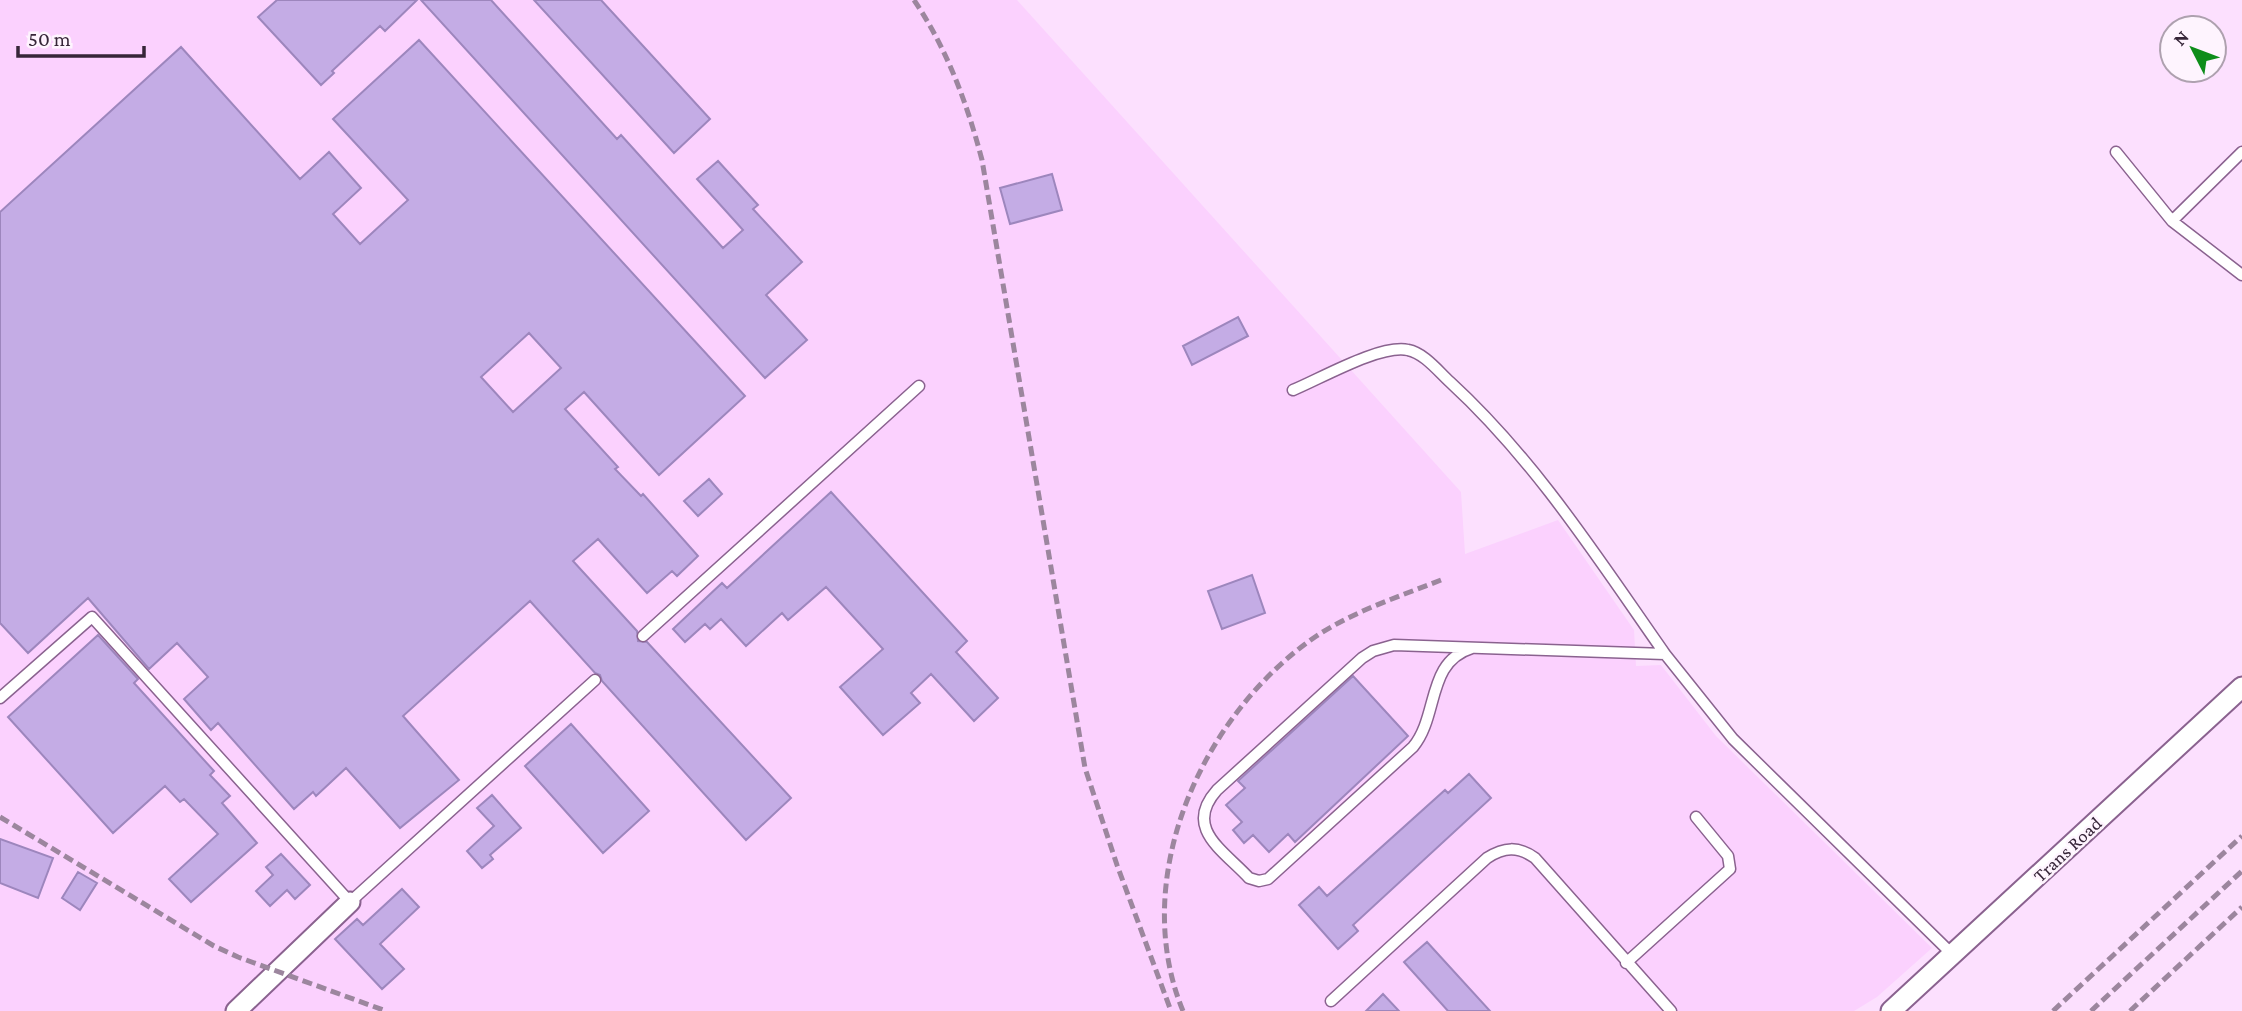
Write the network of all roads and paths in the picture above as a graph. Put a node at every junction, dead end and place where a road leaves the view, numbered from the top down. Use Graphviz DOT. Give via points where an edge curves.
graph roads {
  1 [pos="2116,152"];
  2 [pos="2242,152"];
  3 [pos="2172,221"];
  4 [pos="2242,275"];
  5 [pos="919,386"];
  6 [pos="1293,390"];
  7 [pos="643,636"];
  8 [pos="1472,648"];
  9 [pos="1665,654"];
  10 [pos="595,680"];
  11 [pos="2242,687"];
  12 [pos="0,698"];
  13 [pos="1696,817"];
  14 [pos="351,902"];
  15 [pos="1953,955"];
  16 [pos="1626,963"];
  17 [pos="1331,1001"];
  18 [pos="236,1011"];
  19 [pos="1671,1011"];
  20 [pos="1891,1011"];
  1 -- 3 [label="lane"];
  2 -- 3 [label="lane"];
  3 -- 4 [label="lane"];
  5 -- 7 [label="lane"];
  6 -- 9 [label="lane" via="1390,350 1421,355 1537,475"];
  8 -- 8 [label="lane" via="1454,657 1440,673 1425,729 1413,747 1268,878 1249,878 1206,832 1202,815 1217,790 1373,651 1394,645"];
  8 -- 9 [label="lane"];
  9 -- 15 [label="lane" via="1733,739"];
  10 -- 14 [label="lane"];
  11 -- 15 [label="street, Trans Road"];
  12 -- 14 [label="lane" via="92,617"];
  13 -- 16 [label="lane" via="1728,856 1730,869"];
  14 -- 18 [label="street"];
  15 -- 20 [label="street, Trans Road"];
  16 -- 17 [label="lane" via="1535,858 1507,849 1487,858"];
  16 -- 19 [label="lane"];
}
